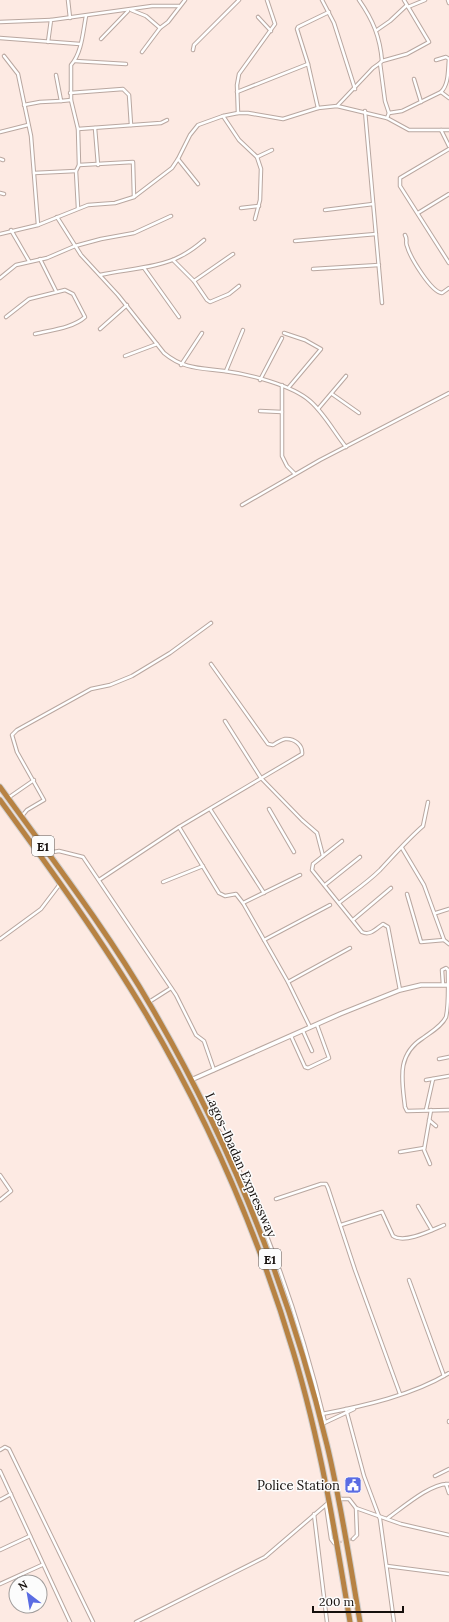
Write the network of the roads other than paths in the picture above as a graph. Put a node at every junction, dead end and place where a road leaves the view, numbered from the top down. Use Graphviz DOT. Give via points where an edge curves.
graph roads {
  1 [pos="68,0"];
  2 [pos="185,0"];
  3 [pos="238,0"];
  4 [pos="267,0"];
  5 [pos="322,0"];
  6 [pos="359,0"];
  7 [pos="404,0"];
  8 [pos="425,0"];
  9 [pos="179,6"];
  10 [pos="407,7"];
  11 [pos="129,10"];
  12 [pos="329,12"];
  13 [pos="86,16"];
  14 [pos="258,17"];
  15 [pos="70,18"];
  16 [pos="51,20"];
  17 [pos="0,22"];
  18 [pos="160,28"];
  19 [pos="271,30"];
  20 [pos="377,30"];
  21 [pos="0,38"];
  22 [pos="101,39"];
  23 [pos="48,42"];
  24 [pos="80,44"];
  25 [pos="193,50"];
  26 [pos="142,52"];
  27 [pos="4,56"];
  28 [pos="436,60"];
  29 [pos="75,61"];
  30 [pos="381,62"];
  31 [pos="126,64"];
  32 [pos="308,64"];
  33 [pos="56,75"];
  34 [pos="448,76"];
  35 [pos="414,79"];
  36 [pos="354,89"];
  37 [pos="238,92"];
  38 [pos="441,92"];
  39 [pos="70,93"];
  40 [pos="449,98"];
  41 [pos="71,100"];
  42 [pos="61,101"];
  43 [pos="421,102"];
  44 [pos="24,105"];
  45 [pos="337,106"];
  46 [pos="318,108"];
  47 [pos="365,111"];
  48 [pos="238,113"];
  49 [pos="388,113"];
  50 [pos="223,116"];
  51 [pos="387,118"];
  52 [pos="167,120"];
  53 [pos="28,125"];
  54 [pos="131,126"];
  55 [pos="95,128"];
  56 [pos="78,129"];
  57 [pos="441,130"];
  58 [pos="449,130"];
  59 [pos="0,132"];
  60 [pos="449,146"];
  61 [pos="449,149"];
  62 [pos="272,150"];
  63 [pos="256,157"];
  64 [pos="178,159"];
  65 [pos="79,165"];
  66 [pos="98,165"];
  67 [pos="76,171"];
  68 [pos="34,173"];
  69 [pos="198,184"];
  70 [pos="0,193"];
  71 [pos="4,194"];
  72 [pos="449,194"];
  73 [pos="134,197"];
  74 [pos="373,204"];
  75 [pos="259,206"];
  76 [pos="78,208"];
  77 [pos="241,208"];
  78 [pos="325,210"];
  79 [pos="418,213"];
  80 [pos="57,216"];
  81 [pos="171,216"];
  82 [pos="255,219"];
  83 [pos="38,224"];
  84 [pos="12,230"];
  85 [pos="0,234"];
  86 [pos="376,234"];
  87 [pos="405,235"];
  88 [pos="204,240"];
  89 [pos="295,241"];
  90 [pos="75,246"];
  91 [pos="233,254"];
  92 [pos="40,259"];
  93 [pos="173,260"];
  94 [pos="29,261"];
  95 [pos="449,263"];
  96 [pos="379,265"];
  97 [pos="144,268"];
  98 [pos="313,269"];
  99 [pos="100,275"];
  100 [pos="0,278"];
  101 [pos="194,280"];
  102 [pos="239,286"];
  103 [pos="449,288"];
  104 [pos="56,292"];
  105 [pos="382,303"];
  106 [pos="127,305"];
  107 [pos="6,317"];
  108 [pos="179,317"];
  109 [pos="100,330"];
  110 [pos="243,330"];
  111 [pos="202,333"];
  112 [pos="284,333"];
  113 [pos="35,334"];
  114 [pos="282,338"];
  115 [pos="157,344"];
  116 [pos="125,356"];
  117 [pos="181,365"];
  118 [pos="226,371"];
  119 [pos="346,376"];
  120 [pos="260,380"];
  121 [pos="282,385"];
  122 [pos="290,387"];
  123 [pos="449,393"];
  124 [pos="332,394"];
  125 [pos="318,409"];
  126 [pos="260,411"];
  127 [pos="282,412"];
  128 [pos="359,413"];
  129 [pos="346,447"];
  130 [pos="295,474"];
  131 [pos="242,505"];
  132 [pos="211,623"];
  133 [pos="211,664"];
  134 [pos="225,721"];
  135 [pos="261,778"];
  136 [pos="34,780"];
  137 [pos="0,787"];
  138 [pos="8,798"];
  139 [pos="0,800"];
  140 [pos="428,802"];
  141 [pos="210,808"];
  142 [pos="269,809"];
  143 [pos="22,816"];
  144 [pos="179,827"];
  145 [pos="342,841"];
  146 [pos="402,848"];
  147 [pos="294,852"];
  148 [pos="48,853"];
  149 [pos="323,856"];
  150 [pos="360,857"];
  151 [pos="203,866"];
  152 [pos="300,875"];
  153 [pos="99,880"];
  154 [pos="163,882"];
  155 [pos="60,884"];
  156 [pos="325,885"];
  157 [pos="391,888"];
  158 [pos="264,893"];
  159 [pos="407,894"];
  160 [pos="243,903"];
  161 [pos="340,903"];
  162 [pos="330,905"];
  163 [pos="449,908"];
  164 [pos="436,913"];
  165 [pos="353,920"];
  166 [pos="0,939"];
  167 [pos="264,940"];
  168 [pos="444,940"];
  169 [pos="449,944"];
  170 [pos="350,948"];
  171 [pos="288,982"];
  172 [pos="443,985"];
  173 [pos="449,985"];
  174 [pos="171,988"];
  175 [pos="400,990"];
  176 [pos="149,1002"];
  177 [pos="317,1025"];
  178 [pos="310,1027"];
  179 [pos="303,1031"];
  180 [pos="291,1036"];
  181 [pos="312,1051"];
  182 [pos="449,1057"];
  183 [pos="438,1059"];
  184 [pos="214,1070"];
  185 [pos="449,1076"];
  186 [pos="191,1079"];
  187 [pos="433,1079"];
  188 [pos="426,1080"];
  189 [pos="426,1110"];
  190 [pos="431,1110"];
  191 [pos="449,1110"];
  192 [pos="429,1120"];
  193 [pos="436,1126"];
  194 [pos="424,1148"];
  195 [pos="400,1152"];
  196 [pos="430,1164"];
  197 [pos="0,1176"];
  198 [pos="276,1199"];
  199 [pos="0,1200"];
  200 [pos="418,1206"];
  201 [pos="341,1225"];
  202 [pos="444,1225"];
  203 [pos="432,1230"];
  204 [pos="409,1280"];
  205 [pos="449,1373"];
  206 [pos="444,1376"];
  207 [pos="400,1394"];
  208 [pos="356,1408"];
  209 [pos="346,1409"];
  210 [pos="347,1413"];
  211 [pos="321,1414"];
  212 [pos="324,1423"];
  213 [pos="0,1450"];
  214 [pos="449,1469"];
  215 [pos="0,1471"];
  216 [pos="435,1476"];
  217 [pos="447,1484"];
  218 [pos="11,1494"];
  219 [pos="449,1494"];
  220 [pos="339,1499"];
  221 [pos="0,1500"];
  222 [pos="328,1503"];
  223 [pos="356,1508"];
  224 [pos="314,1514"];
  225 [pos="380,1516"];
  226 [pos="387,1518"];
  227 [pos="449,1535"];
  228 [pos="30,1536"];
  229 [pos="353,1539"];
  230 [pos="334,1543"];
  231 [pos="0,1550"];
  232 [pos="42,1565"];
  233 [pos="387,1566"];
  234 [pos="449,1574"];
  235 [pos="0,1584"];
  236 [pos="70,1622"];
  237 [pos="93,1622"];
  238 [pos="136,1622"];
  239 [pos="326,1622"];
  240 [pos="350,1622"];
  241 [pos="360,1622"];
  242 [pos="394,1622"];
  1 -- 15 [label="street"];
  2 -- 9 [label="street"];
  3 -- 25 [label="street" via="194,45"];
  4 -- 19 [label="street" via="275,24"];
  5 -- 12 [label="street"];
  6 -- 20 [label="street"];
  7 -- 10 [label="street"];
  8 -- 10 [label="street"];
  9 -- 11 [label="street" via="152,6"];
  9 -- 18 [label="street" via="168,22"];
  10 -- 20 [label="street"];
  10 -- 30 [label="street" via="429,42 407,54"];
  11 -- 13 [label="street"];
  11 -- 18 [label="street" via="146,16"];
  11 -- 22 [label="street"];
  12 -- 32 [label="street" via="297,29"];
  12 -- 36 [label="street"];
  13 -- 15 [label="street"];
  13 -- 24 [label="street"];
  14 -- 19 [label="street"];
  15 -- 16 [label="street"];
  16 -- 17 [label="street"];
  16 -- 23 [label="street"];
  18 -- 26 [label="street"];
  19 -- 37 [label="street" via="239,74"];
  20 -- 30 [label="street"];
  21 -- 23 [label="street"];
  23 -- 24 [label="street"];
  24 -- 29 [label="street"];
  27 -- 44 [label="street" via="18,74"];
  28 -- 34 [label="street" via="448,57"];
  29 -- 31 [label="street"];
  29 -- 39 [label="street" via="71,65"];
  30 -- 36 [label="street"];
  30 -- 49 [label="street"];
  32 -- 37 [label="street"];
  32 -- 46 [label="street"];
  33 -- 42 [label="street"];
  34 -- 38 [label="street" via="445,88"];
  35 -- 43 [label="street"];
  36 -- 45 [label="street"];
  37 -- 48 [label="street"];
  38 -- 40 [label="street"];
  38 -- 43 [label="street"];
  39 -- 41 [label="street"];
  39 -- 54 [label="street" via="127,91"];
  41 -- 42 [label="street"];
  41 -- 56 [label="street"];
  42 -- 44 [label="street"];
  43 -- 49 [label="street" via="402,111"];
  44 -- 53 [label="street"];
  45 -- 46 [label="street"];
  45 -- 47 [label="street"];
  46 -- 48 [label="street" via="283,118"];
  47 -- 51 [label="street"];
  47 -- 74 [label="street"];
  48 -- 50 [label="street"];
  49 -- 51 [label="street"];
  50 -- 63 [label="street" via="239,140"];
  50 -- 64 [label="street" via="202,123 193,130"];
  51 -- 57 [label="street" via="409,130"];
  52 -- 54 [label="street"];
  53 -- 59 [label="street"];
  53 -- 68 [label="street"];
  54 -- 55 [label="street"];
  55 -- 56 [label="street"];
  55 -- 66 [label="street"];
  56 -- 65 [label="street"];
  57 -- 58 [label="street"];
  57 -- 60 [label="street"];
  61 -- 79 [label="street" via="400,178 400,186"];
  62 -- 63 [label="street"];
  63 -- 75 [label="street" via="261,169"];
  64 -- 69 [label="street"];
  64 -- 73 [label="street" via="172,168"];
  65 -- 66 [label="street"];
  65 -- 67 [label="street"];
  66 -- 73 [label="street" via="133,162"];
  67 -- 68 [label="street"];
  67 -- 76 [label="street"];
  68 -- 83 [label="street"];
  70 -- 71 [label="street"];
  72 -- 79 [label="street"];
  73 -- 76 [label="street" via="115,203 100,203"];
  74 -- 78 [label="street"];
  74 -- 86 [label="street"];
  75 -- 77 [label="street"];
  75 -- 82 [label="street"];
  76 -- 80 [label="street"];
  79 -- 95 [label="street"];
  80 -- 83 [label="street"];
  80 -- 90 [label="street"];
  81 -- 90 [label="street" via="134,234"];
  83 -- 84 [label="street"];
  84 -- 85 [label="street"];
  84 -- 94 [label="street"];
  86 -- 89 [label="street"];
  86 -- 96 [label="street"];
  87 -- 103 [label="street" via="410,252 434,290 442,292"];
  88 -- 93 [label="street" via="183,256"];
  90 -- 92 [label="street"];
  90 -- 99 [label="street"];
  91 -- 101 [label="street"];
  92 -- 94 [label="street"];
  92 -- 104 [label="street"];
  93 -- 97 [label="street"];
  93 -- 101 [label="street"];
  94 -- 100 [label="street" via="14,266"];
  96 -- 98 [label="street"];
  96 -- 105 [label="street"];
  97 -- 99 [label="street" via="137,267"];
  97 -- 108 [label="street"];
  99 -- 106 [label="street"];
  101 -- 102 [label="street" via="210,302 229,294"];
  104 -- 107 [label="street" via="29,298"];
  104 -- 113 [label="street" via="70,292 85,317 64,327"];
  106 -- 109 [label="street"];
  106 -- 115 [label="street"];
  110 -- 118 [label="street"];
  111 -- 117 [label="street"];
  112 -- 122 [label="street" via="321,349"];
  114 -- 120 [label="street"];
  115 -- 116 [label="street"];
  115 -- 117 [label="street" via="164,353"];
  117 -- 118 [label="street"];
  118 -- 120 [label="street"];
  119 -- 124 [label="street"];
  120 -- 121 [label="street"];
  121 -- 122 [label="street"];
  121 -- 127 [label="street"];
  122 -- 125 [label="street"];
  123 -- 129 [label="street"];
  124 -- 125 [label="street"];
  124 -- 128 [label="street"];
  125 -- 129 [label="street"];
  126 -- 127 [label="street"];
  127 -- 130 [label="street" via="282,456"];
  129 -- 130 [label="street"];
  130 -- 131 [label="street"];
  132 -- 136 [label="street" via="132,676 110,685 91,688 17,730 12,735 14,744"];
  133 -- 135 [label="street" via="268,744 273,745 290,739 302,749 302,754"];
  134 -- 135 [label="street"];
  135 -- 141 [label="street"];
  135 -- 149 [label="street" via="317,833"];
  136 -- 138 [label="street"];
  136 -- 143 [label="street" via="44,800"];
  137 -- 138 [label="highway, Lagos-Ibadan Expressway / E1"];
  138 -- 143 [label="highway, Lagos-Ibadan Expressway / E1"];
  139 -- 155 [label="highway, Lagos-Ibadan Expressway / E1"];
  140 -- 146 [label="street" via="424,826 414,833"];
  141 -- 144 [label="street"];
  141 -- 158 [label="street"];
  142 -- 147 [label="street"];
  143 -- 148 [label="highway, Lagos-Ibadan Expressway / E1"];
  144 -- 151 [label="street"];
  144 -- 153 [label="street"];
  145 -- 149 [label="street"];
  146 -- 161 [label="street"];
  146 -- 164 [label="street" via="424,885"];
  148 -- 153 [label="street" via="59,851 83,857"];
  148 -- 176 [label="highway, Lagos-Ibadan Expressway / E1"];
  149 -- 156 [label="street" via="311,867"];
  150 -- 156 [label="street"];
  151 -- 154 [label="street"];
  151 -- 160 [label="street" via="222,896 236,894"];
  152 -- 158 [label="street"];
  153 -- 174 [label="street"];
  155 -- 166 [label="street" via="41,909"];
  155 -- 222 [label="highway, Lagos-Ibadan Expressway / E1" via="145,1013 214,1143 248,1223 294,1352 319,1448"];
  156 -- 161 [label="street"];
  157 -- 165 [label="street"];
  158 -- 160 [label="street"];
  159 -- 168 [label="street" via="421,942"];
  160 -- 167 [label="street"];
  161 -- 165 [label="street"];
  162 -- 167 [label="street"];
  163 -- 164 [label="street"];
  164 -- 168 [label="street"];
  165 -- 175 [label="street" via="366,934 383,924 388,927"];
  167 -- 171 [label="street"];
  168 -- 169 [label="street"];
  170 -- 171 [label="street"];
  171 -- 178 [label="street"];
  172 -- 173 [label="street"];
  172 -- 173 [label="street" via="442,970 446,968"];
  172 -- 175 [label="street" via="421,985"];
  173 -- 189 [label="street" via="447,1016 438,1027 412,1048 402,1064 404,1107 410,1112"];
  174 -- 176 [label="street"];
  174 -- 184 [label="street" via="196,1035 204,1041"];
  175 -- 177 [label="street"];
  176 -- 186 [label="highway, Lagos-Ibadan Expressway / E1"];
  177 -- 178 [label="street"];
  177 -- 180 [label="street" via="329,1058 308,1068 305,1067"];
  178 -- 179 [label="street"];
  179 -- 180 [label="street"];
  179 -- 181 [label="street"];
  180 -- 184 [label="street"];
  182 -- 183 [label="street"];
  184 -- 186 [label="street"];
  185 -- 187 [label="street"];
  186 -- 211 [label="highway, Lagos-Ibadan Expressway / E1" via="255,1219 291,1318"];
  187 -- 188 [label="street"];
  187 -- 189 [label="street"];
  189 -- 190 [label="street"];
  190 -- 191 [label="street"];
  190 -- 192 [label="street"];
  192 -- 193 [label="street"];
  192 -- 194 [label="street"];
  194 -- 195 [label="street"];
  194 -- 196 [label="street"];
  197 -- 199 [label="street" via="11,1191"];
  198 -- 201 [label="street" via="326,1184"];
  200 -- 203 [label="street"];
  201 -- 203 [label="street" via="382,1212 395,1238 417,1236"];
  201 -- 207 [label="street"];
  202 -- 203 [label="street"];
  204 -- 206 [label="street"];
  205 -- 206 [label="street"];
  206 -- 207 [label="street"];
  207 -- 208 [label="street"];
  208 -- 209 [label="street"];
  208 -- 210 [label="street"];
  209 -- 210 [label="street"];
  209 -- 211 [label="street"];
  210 -- 212 [label="street"];
  210 -- 225 [label="street" via="364,1476"];
  211 -- 212 [label="highway, Lagos-Ibadan Expressway / E1"];
  212 -- 220 [label="highway, Lagos-Ibadan Expressway / E1"];
  213 -- 237 [label="street" via="9,1448"];
  214 -- 216 [label="street"];
  215 -- 218 [label="street"];
  217 -- 219 [label="street"];
  217 -- 226 [label="street" via="421,1494"];
  218 -- 221 [label="street"];
  218 -- 228 [label="street"];
  220 -- 223 [label="street" via="349,1499"];
  220 -- 241 [label="highway, Lagos-Ibadan Expressway / E1"];
  222 -- 224 [label="street"];
  222 -- 230 [label="street" via="331,1539"];
  222 -- 240 [label="highway, Lagos-Ibadan Expressway / E1"];
  223 -- 225 [label="street"];
  223 -- 229 [label="street" via="357,1535"];
  224 -- 238 [label="street" via="252,1565"];
  224 -- 239 [label="street"];
  225 -- 226 [label="street"];
  225 -- 233 [label="street"];
  226 -- 227 [label="street" via="401,1524"];
  228 -- 231 [label="street"];
  228 -- 232 [label="street"];
  232 -- 235 [label="street"];
  232 -- 236 [label="street"];
  233 -- 234 [label="street"];
  233 -- 242 [label="street"];
}
